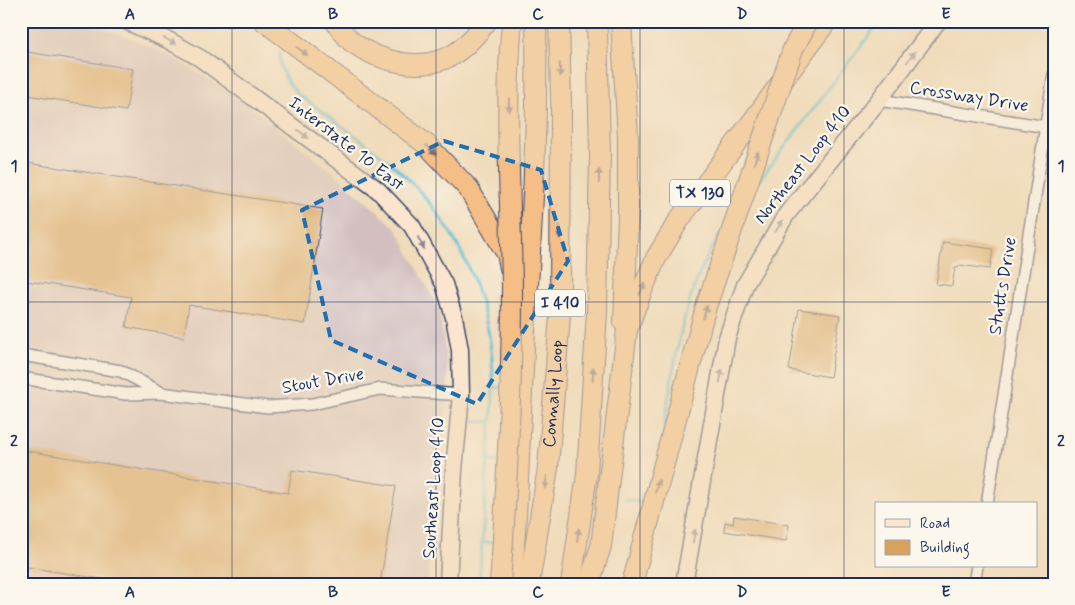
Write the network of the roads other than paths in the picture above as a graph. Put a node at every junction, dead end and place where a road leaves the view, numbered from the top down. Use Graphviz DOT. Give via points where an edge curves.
graph roads {
  1 [pos="126,21"];
  2 [pos="264,21"];
  3 [pos="335,21"];
  4 [pos="487,21"];
  5 [pos="512,21"];
  6 [pos="536,21"];
  7 [pos="559,21"];
  8 [pos="597,21"];
  9 [pos="621,21"];
  10 [pos="808,21"];
  11 [pos="827,21"];
  12 [pos="938,21"];
  13 [pos="1054,74"];
  14 [pos="879,100"];
  15 [pos="1050,127"];
  16 [pos="525,331"];
  17 [pos="21,355"];
  18 [pos="21,378"];
  19 [pos="622,388"];
  20 [pos="161,393"];
  21 [pos="461,395"];
  22 [pos="987,502"];
  23 [pos="977,568"];
  24 [pos="448,584"];
  25 [pos="500,584"];
  26 [pos="511,584"];
  27 [pos="529,584"];
  28 [pos="571,584"];
  29 [pos="589,584"];
  30 [pos="632,584"];
  31 [pos="684,584"];
  32 [pos="974,584"];
  1 -- 21 [label="main road, Interstate 10 East, one-way" via="200,58 378,190 412,226 444,284 454,317 460,350"];
  2 -- 16 [label="highway, one-way" via="427,145 468,188 507,254"];
  3 -- 4 [label="highway" via="351,41 376,56 404,64 432,63 451,56 467,44"];
  5 -- 25 [label="highway, I 410, one-way, bridge" via="508,178 512,289 510,436"];
  6 -- 16 [label="highway" via="532,244"];
  7 -- 27 [label="highway, Connally Loop / I 410, one-way" via="560,314 548,468"];
  28 -- 8 [label="highway, Connally Loop / I 410, one-way" via="587,474 597,312 600,154"];
  9 -- 19 [label="highway" via="628,137"];
  30 -- 10 [label="highway, one-way, bridge" via="705,310 793,48"];
  19 -- 11 [label="highway, TX 130, one-way" via="627,330 656,258 679,220"];
  14 -- 12 [label="main road, Northeast Loop 410, one-way"];
  13 -- 15 [label="street, Stutts Drive"];
  14 -- 15 [label="street, Crossway Drive"];
  31 -- 14 [label="main road, Northeast Loop 410, one-way" via="727,338 745,285 786,215"];
  15 -- 22 [label="street, Stutts Drive"];
  16 -- 26 [label="highway"];
  17 -- 20 [label="street, Stout Drive" via="121,371"];
  18 -- 20 [label="street, Stout Drive" via="126,394"];
  19 -- 29 [label="highway, TX 130" via="601,546"];
  20 -- 21 [label="street, Stout Drive" via="268,407 312,404 380,389"];
  21 -- 24 [label="main road, Southeast Loop 410"];
  23 -- 32 [label="street"];
}
